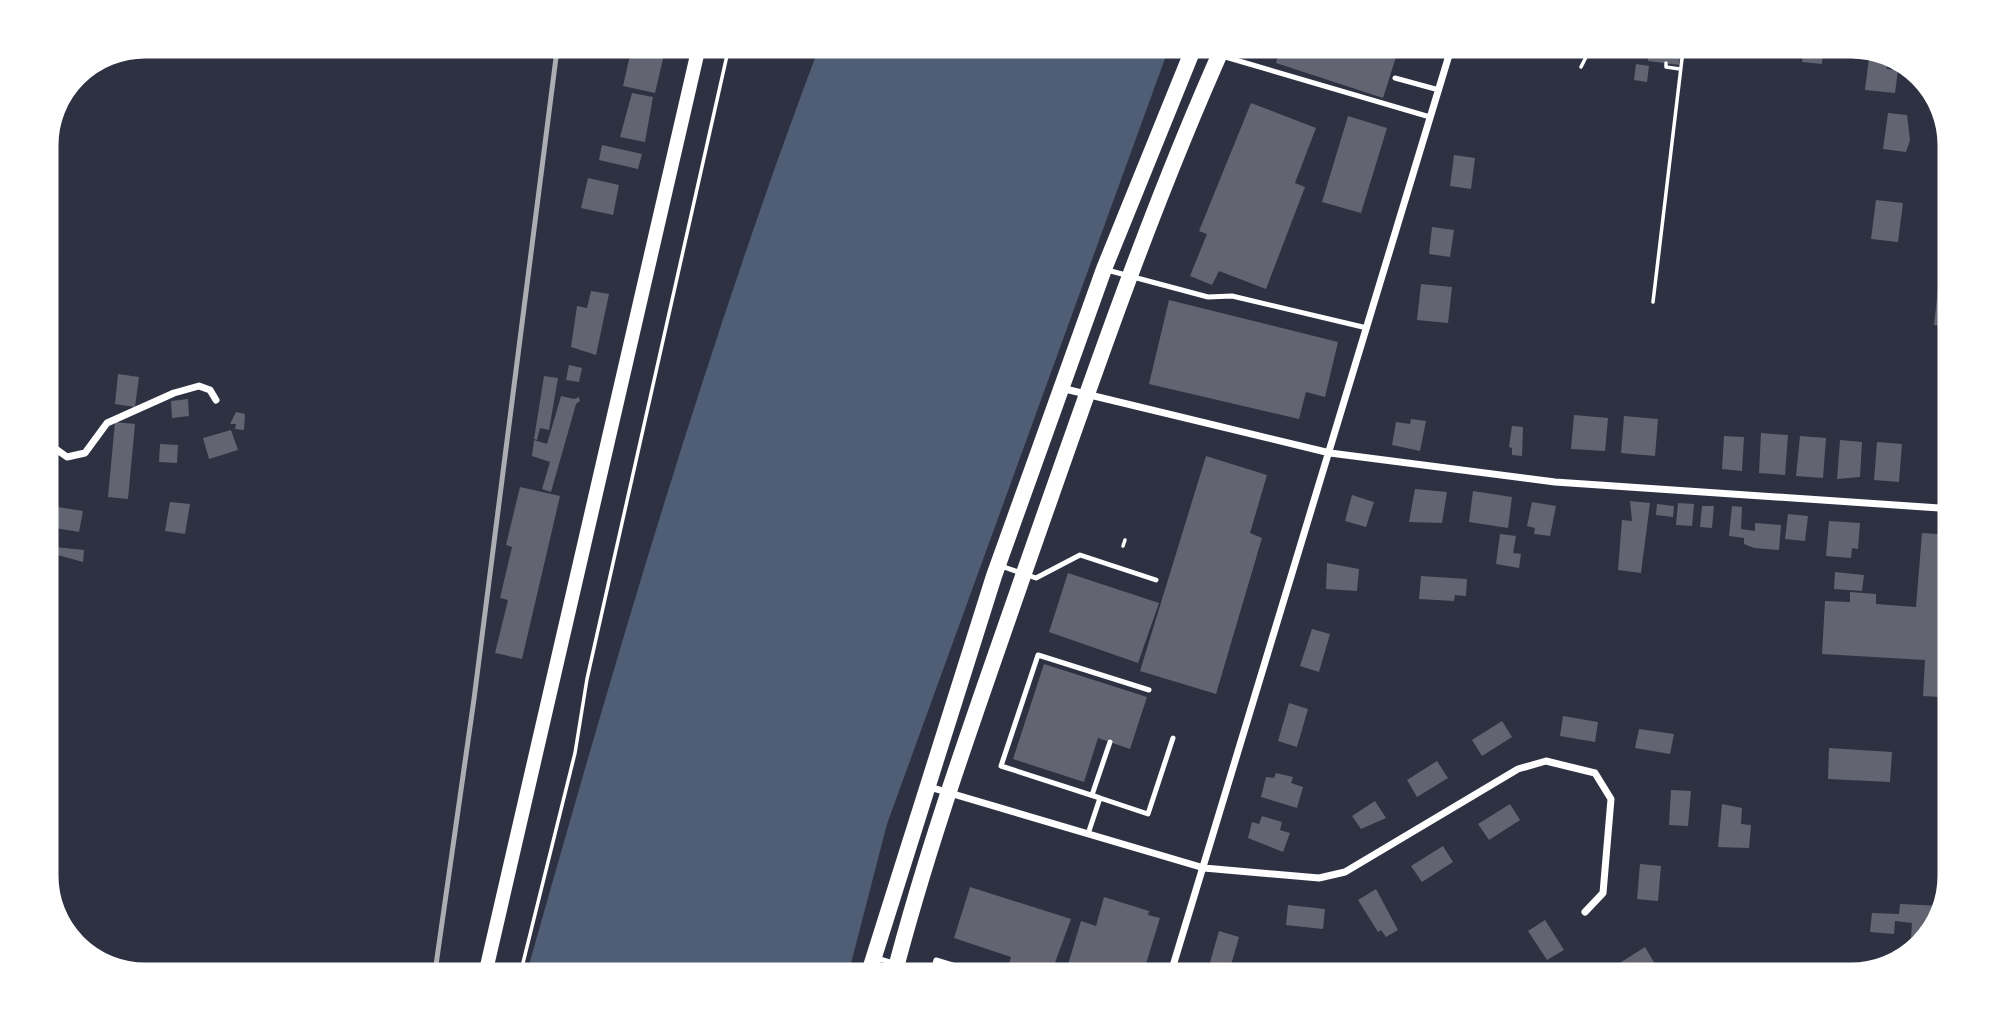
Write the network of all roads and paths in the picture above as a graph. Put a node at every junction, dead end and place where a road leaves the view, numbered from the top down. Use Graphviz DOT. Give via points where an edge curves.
graph roads {
  1 [pos="698,54"];
  2 [pos="727,54"];
  3 [pos="1191,54"];
  4 [pos="1220,54"];
  5 [pos="1237,54"];
  6 [pos="1450,54"];
  7 [pos="1588,54"];
  8 [pos="1682,54"];
  9 [pos="1667,63"];
  10 [pos="1581,67"];
  11 [pos="1680,69"];
  12 [pos="1395,78"];
  13 [pos="1439,90"];
  14 [pos="1430,117"];
  15 [pos="1104,269"];
  16 [pos="1130,277"];
  17 [pos="1653,302"];
  18 [pos="1367,328"];
  19 [pos="1061,388"];
  20 [pos="1084,395"];
  21 [pos="216,400"];
  22 [pos="54,448"];
  23 [pos="1330,453"];
  24 [pos="1942,508"];
  25 [pos="1125,540"];
  26 [pos="1123,546"];
  27 [pos="998,565"];
  28 [pos="1024,574"];
  29 [pos="1157,580"];
  30 [pos="1149,690"];
  31 [pos="1173,738"];
  32 [pos="1110,742"];
  33 [pos="925,786"];
  34 [pos="949,793"];
  35 [pos="1092,795"];
  36 [pos="1100,797"];
  37 [pos="1088,834"];
  38 [pos="1204,868"];
  39 [pos="1585,912"];
  40 [pos="873,957"];
  41 [pos="487,967"];
  42 [pos="522,967"];
  43 [pos="870,967"];
  44 [pos="889,967"];
  45 [pos="896,967"];
  46 [pos="934,967"];
  47 [pos="959,967"];
  48 [pos="1173,967"];
  1 -- 41 [label="main road"];
  2 -- 42 [label="path" via="587,679 575,753"];
  3 -- 15 [label="main road"];
  4 -- 16 [label="main road"];
  5 -- 14 [label="lane"];
  6 -- 13 [label="street"];
  7 -- 10 [label="path"];
  8 -- 11 [label="path"];
  9 -- 11 [label="path" via="1666,67"];
  11 -- 17 [label="path"];
  12 -- 13 [label="lane"];
  13 -- 14 [label="street"];
  14 -- 18 [label="street"];
  15 -- 16 [label="lane"];
  15 -- 19 [label="main road"];
  16 -- 18 [label="lane"];
  16 -- 20 [label="main road"];
  18 -- 23 [label="street"];
  19 -- 20 [label="street"];
  19 -- 27 [label="main road"];
  20 -- 23 [label="street"];
  20 -- 28 [label="main road"];
  21 -- 22 [label="street" via="210,390 200,386 174,393 107,423 85,453 67,457"];
  23 -- 24 [label="street" via="1555,482"];
  23 -- 38 [label="street"];
  25 -- 26 [label="path"];
  27 -- 28 [label="lane"];
  27 -- 33 [label="main road"];
  28 -- 29 [label="lane" via="1036,578 1080,555"];
  28 -- 34 [label="main road"];
  30 -- 35 [label="lane" via="1038,655 1002,766"];
  31 -- 36 [label="lane" via="1148,814"];
  32 -- 35 [label="lane"];
  33 -- 34 [label="street"];
  33 -- 40 [label="main road"];
  34 -- 37 [label="street"];
  34 -- 45 [label="main road"];
  35 -- 36 [label="lane"];
  36 -- 37 [label="lane"];
  37 -- 38 [label="street"];
  38 -- 39 [label="street" via="1319,878 1345,872 1518,769 1546,761 1595,773 1611,799 1603,893"];
  38 -- 48 [label="street"];
  40 -- 43 [label="main road"];
  40 -- 44 [label="lane"];
  46 -- 47 [label="lane" via="936,960"];
}
